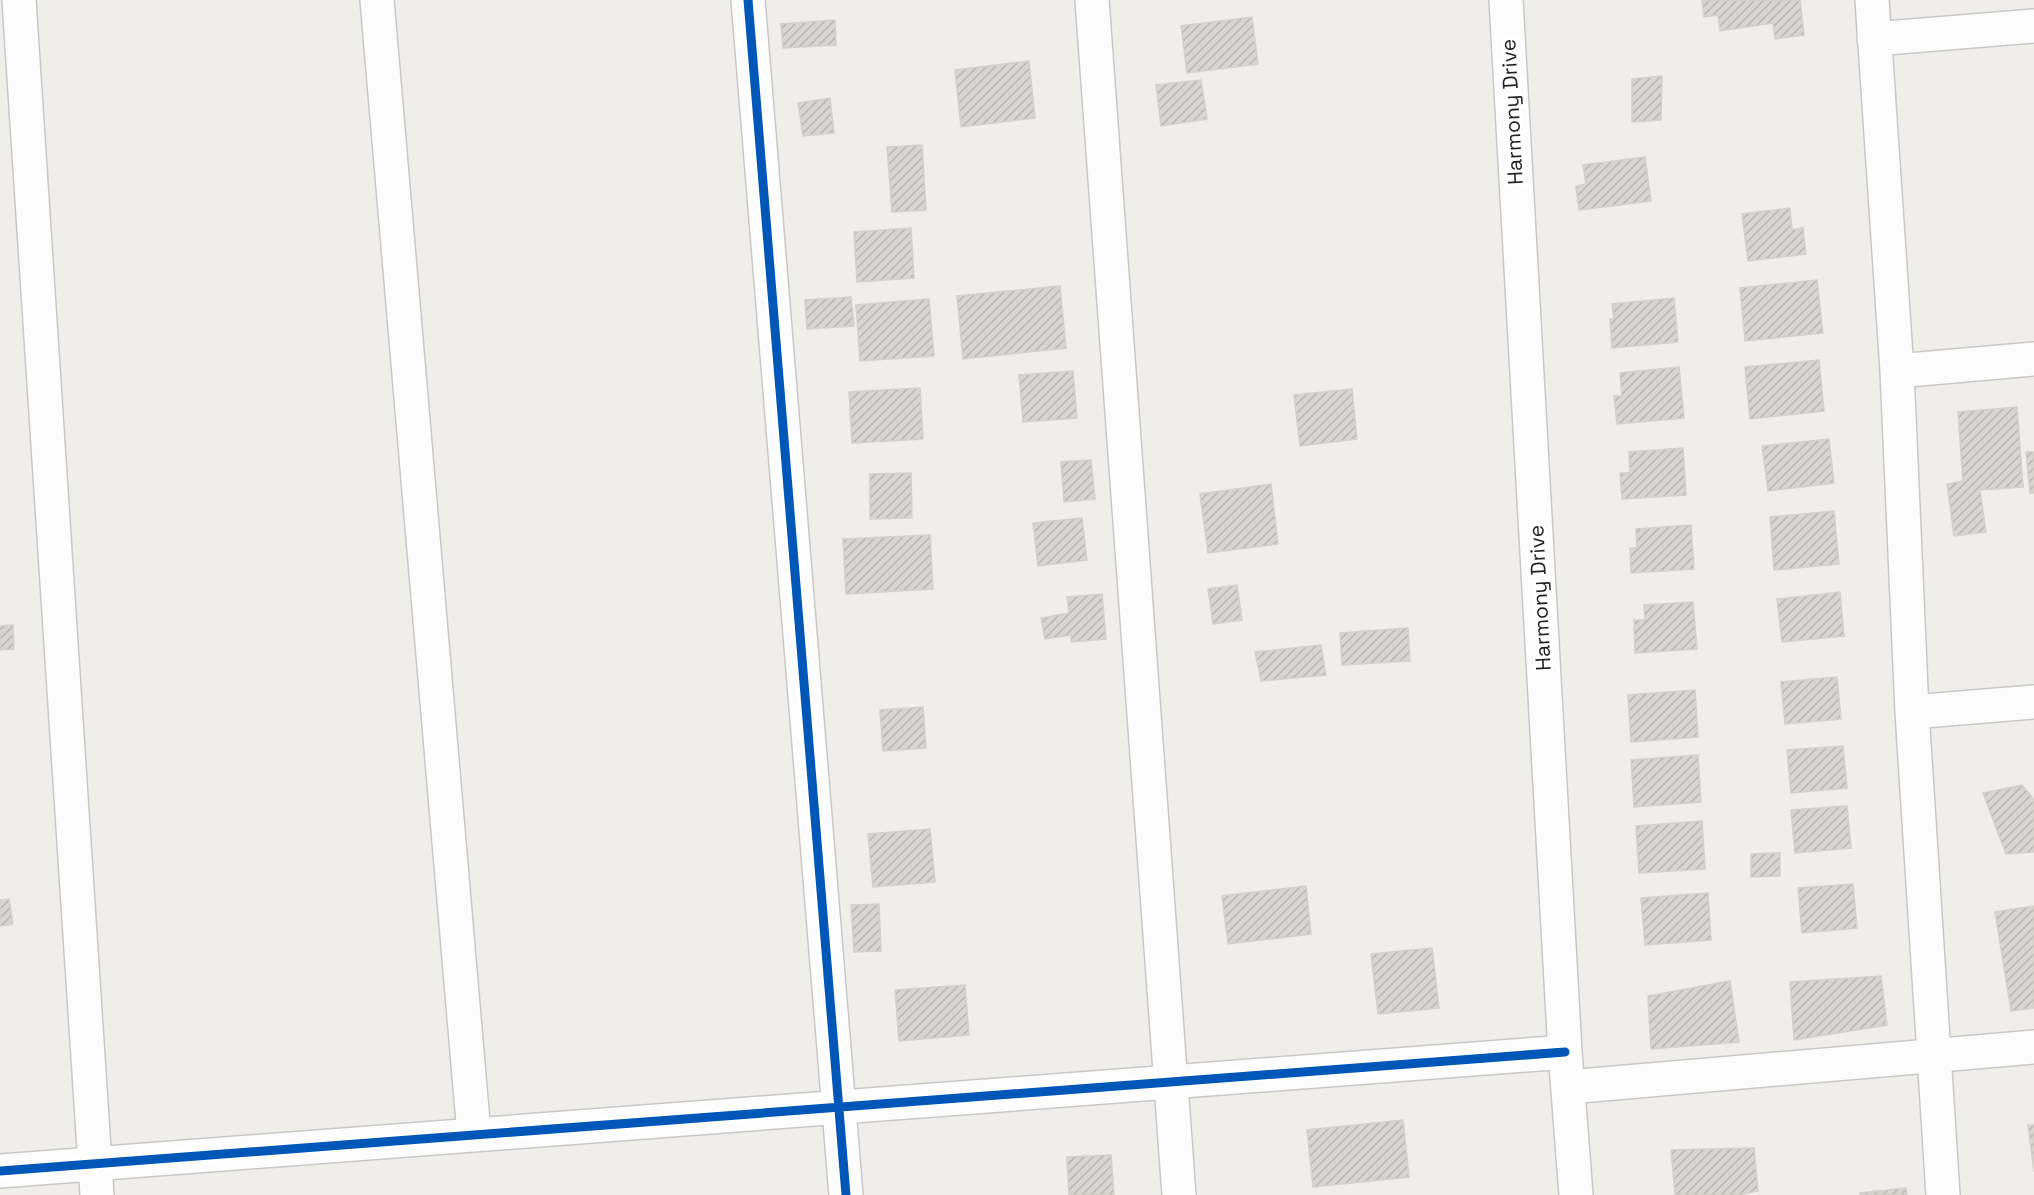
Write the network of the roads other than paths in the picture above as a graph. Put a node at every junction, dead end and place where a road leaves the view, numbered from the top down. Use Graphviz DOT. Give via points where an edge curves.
graph roads {
  1 [pos="19,0"];
  2 [pos="377,0"];
  3 [pos="748,0"];
  4 [pos="1092,0"];
  5 [pos="1506,0"];
  6 [pos="1872,0"];
  7 [pos="2034,26"];
  8 [pos="1874,39"];
  9 [pos="2034,360"];
  10 [pos="1897,371"];
  11 [pos="2034,702"];
  12 [pos="1912,712"];
  13 [pos="2034,1047"];
  14 [pos="1565,1052"];
  15 [pos="1933,1055"];
  16 [pos="1170,1082"];
  17 [pos="1568,1087"];
  18 [pos="840,1106"];
  19 [pos="474,1134"];
  20 [pos="94,1163"];
  21 [pos="0,1171"];
  22 [pos="97,1195"];
  23 [pos="846,1195"];
  24 [pos="1179,1195"];
  25 [pos="1576,1195"];
  26 [pos="1943,1195"];
  1 -- 20 [label="street"];
  2 -- 19 [label="street"];
  3 -- 18 [label="street"];
  4 -- 16 [label="street"];
  5 -- 14 [label="street, Harmony Drive"];
  6 -- 8 [label="street"];
  7 -- 8 [label="street"];
  8 -- 10 [label="street"];
  9 -- 10 [label="street"];
  10 -- 12 [label="street"];
  11 -- 12 [label="street"];
  12 -- 15 [label="street"];
  13 -- 15 [label="street"];
  14 -- 16 [label="street"];
  14 -- 17 [label="street, Harmony Drive"];
  15 -- 17 [label="street"];
  15 -- 26 [label="street"];
  16 -- 18 [label="street"];
  16 -- 24 [label="street"];
  17 -- 25 [label="street, Harmony Drive"];
  18 -- 19 [label="street"];
  18 -- 23 [label="street"];
  19 -- 20 [label="street"];
  20 -- 21 [label="street"];
  20 -- 22 [label="street"];
}
